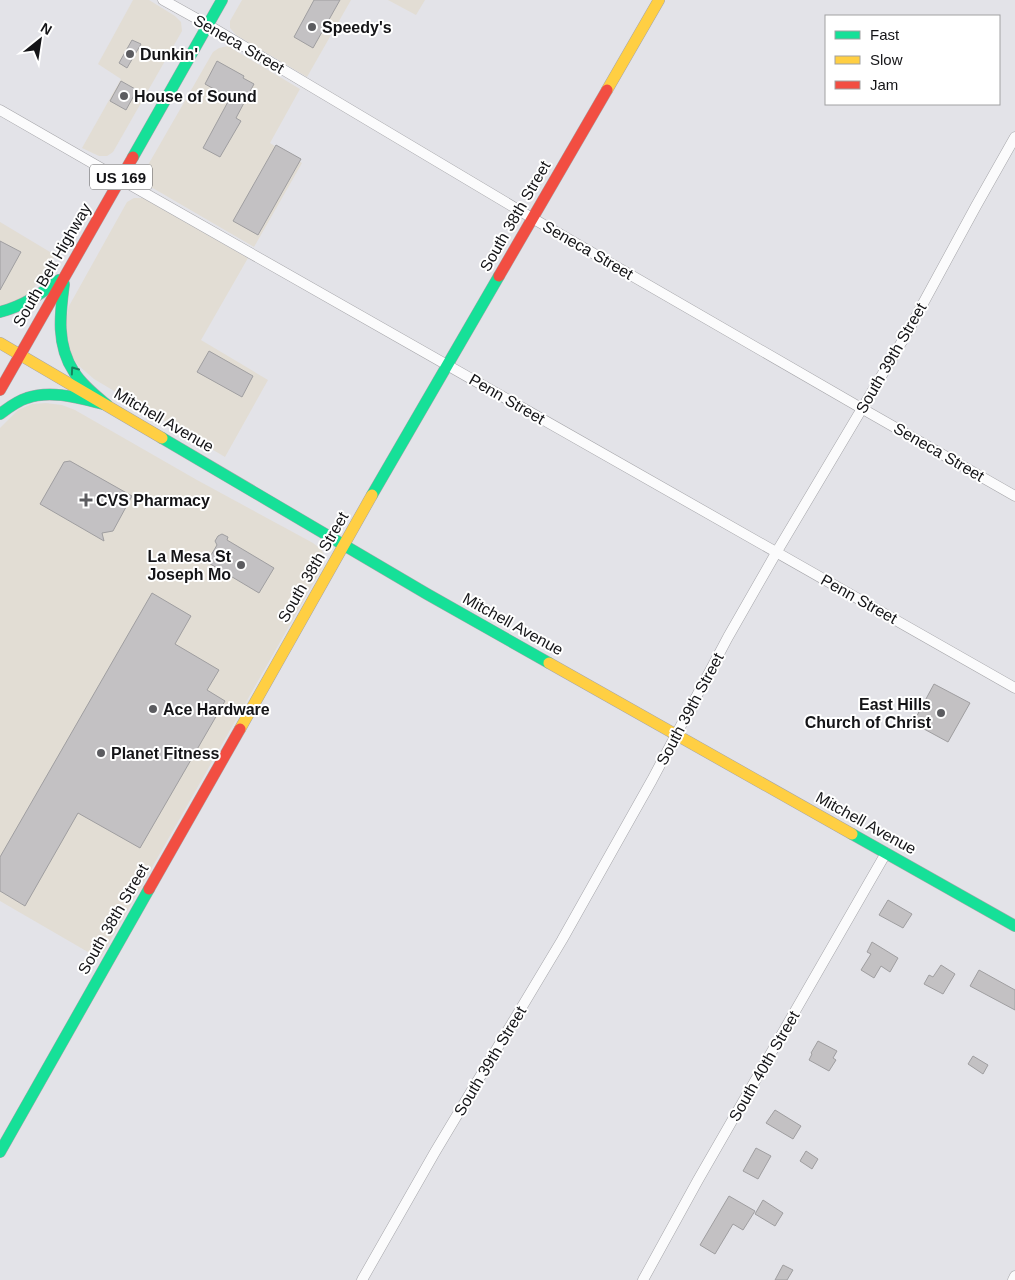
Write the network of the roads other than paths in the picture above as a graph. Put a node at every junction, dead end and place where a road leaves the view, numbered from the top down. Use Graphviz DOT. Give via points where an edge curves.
graph roads {
  1 [pos="164,0"];
  2 [pos="222,0"];
  3 [pos="659,0"];
  4 [pos="208,25"];
  5 [pos="0,110"];
  6 [pos="1015,137"];
  7 [pos="120,179"];
  8 [pos="532,218"];
  9 [pos="65,276"];
  10 [pos="0,312"];
  11 [pos="0,343"];
  12 [pos="20,354"];
  13 [pos="448,365"];
  14 [pos="0,390"];
  15 [pos="107,405"];
  16 [pos="861,408"];
  17 [pos="0,414"];
  18 [pos="1015,496"];
  19 [pos="344,544"];
  20 [pos="776,553"];
  21 [pos="1015,688"];
  22 [pos="676,734"];
  23 [pos="886,853"];
  24 [pos="1015,926"];
  25 [pos="0,1152"];
  26 [pos="1015,1276"];
  27 [pos="362,1280"];
  28 [pos="643,1280"];
  29 [pos="1013,1280"];
  1 -- 4 [label="street, Seneca Street"];
  2 -- 4 [label="street, South Belt Highway / US 169"];
  3 -- 8 [label="street, South 38th Street"];
  4 -- 7 [label="street, South Belt Highway / US 169"];
  4 -- 8 [label="street, Seneca Street"];
  5 -- 7 [label="street, Penn Street"];
  6 -- 16 [label="street, South 39th Street" via="907,333"];
  7 -- 9 [label="street, South Belt Highway / US 169"];
  7 -- 13 [label="street, Penn Street"];
  8 -- 13 [label="street, South 38th Street"];
  8 -- 16 [label="street, Seneca Street"];
  9 -- 10 [label="street" via="38,296"];
  9 -- 12 [label="street, South Belt Highway / US 169"];
  15 -- 9 [label="street, one-way" via="82,382 64,353 59,318"];
  11 -- 12 [label="street, Mitchell Avenue"];
  12 -- 14 [label="street, South Belt Highway / US 169"];
  12 -- 15 [label="street, Mitchell Avenue"];
  13 -- 19 [label="street, South 38th Street"];
  13 -- 20 [label="street, Penn Street"];
  15 -- 17 [label="street" via="57,396 33,396 14,403"];
  15 -- 19 [label="street, Mitchell Avenue"];
  16 -- 18 [label="street, Seneca Street"];
  16 -- 20 [label="street, South 39th Street"];
  19 -- 22 [label="street, Mitchell Avenue"];
  19 -- 25 [label="street, South 38th Street"];
  20 -- 21 [label="street, Penn Street"];
  20 -- 22 [label="street, South 39th Street"];
  22 -- 23 [label="street, Mitchell Avenue"];
  22 -- 27 [label="street, South 39th Street" via="562,940"];
  23 -- 24 [label="street, Mitchell Avenue"];
  23 -- 28 [label="street, South 40th Street"];
  26 -- 29 [label="street"];
}
